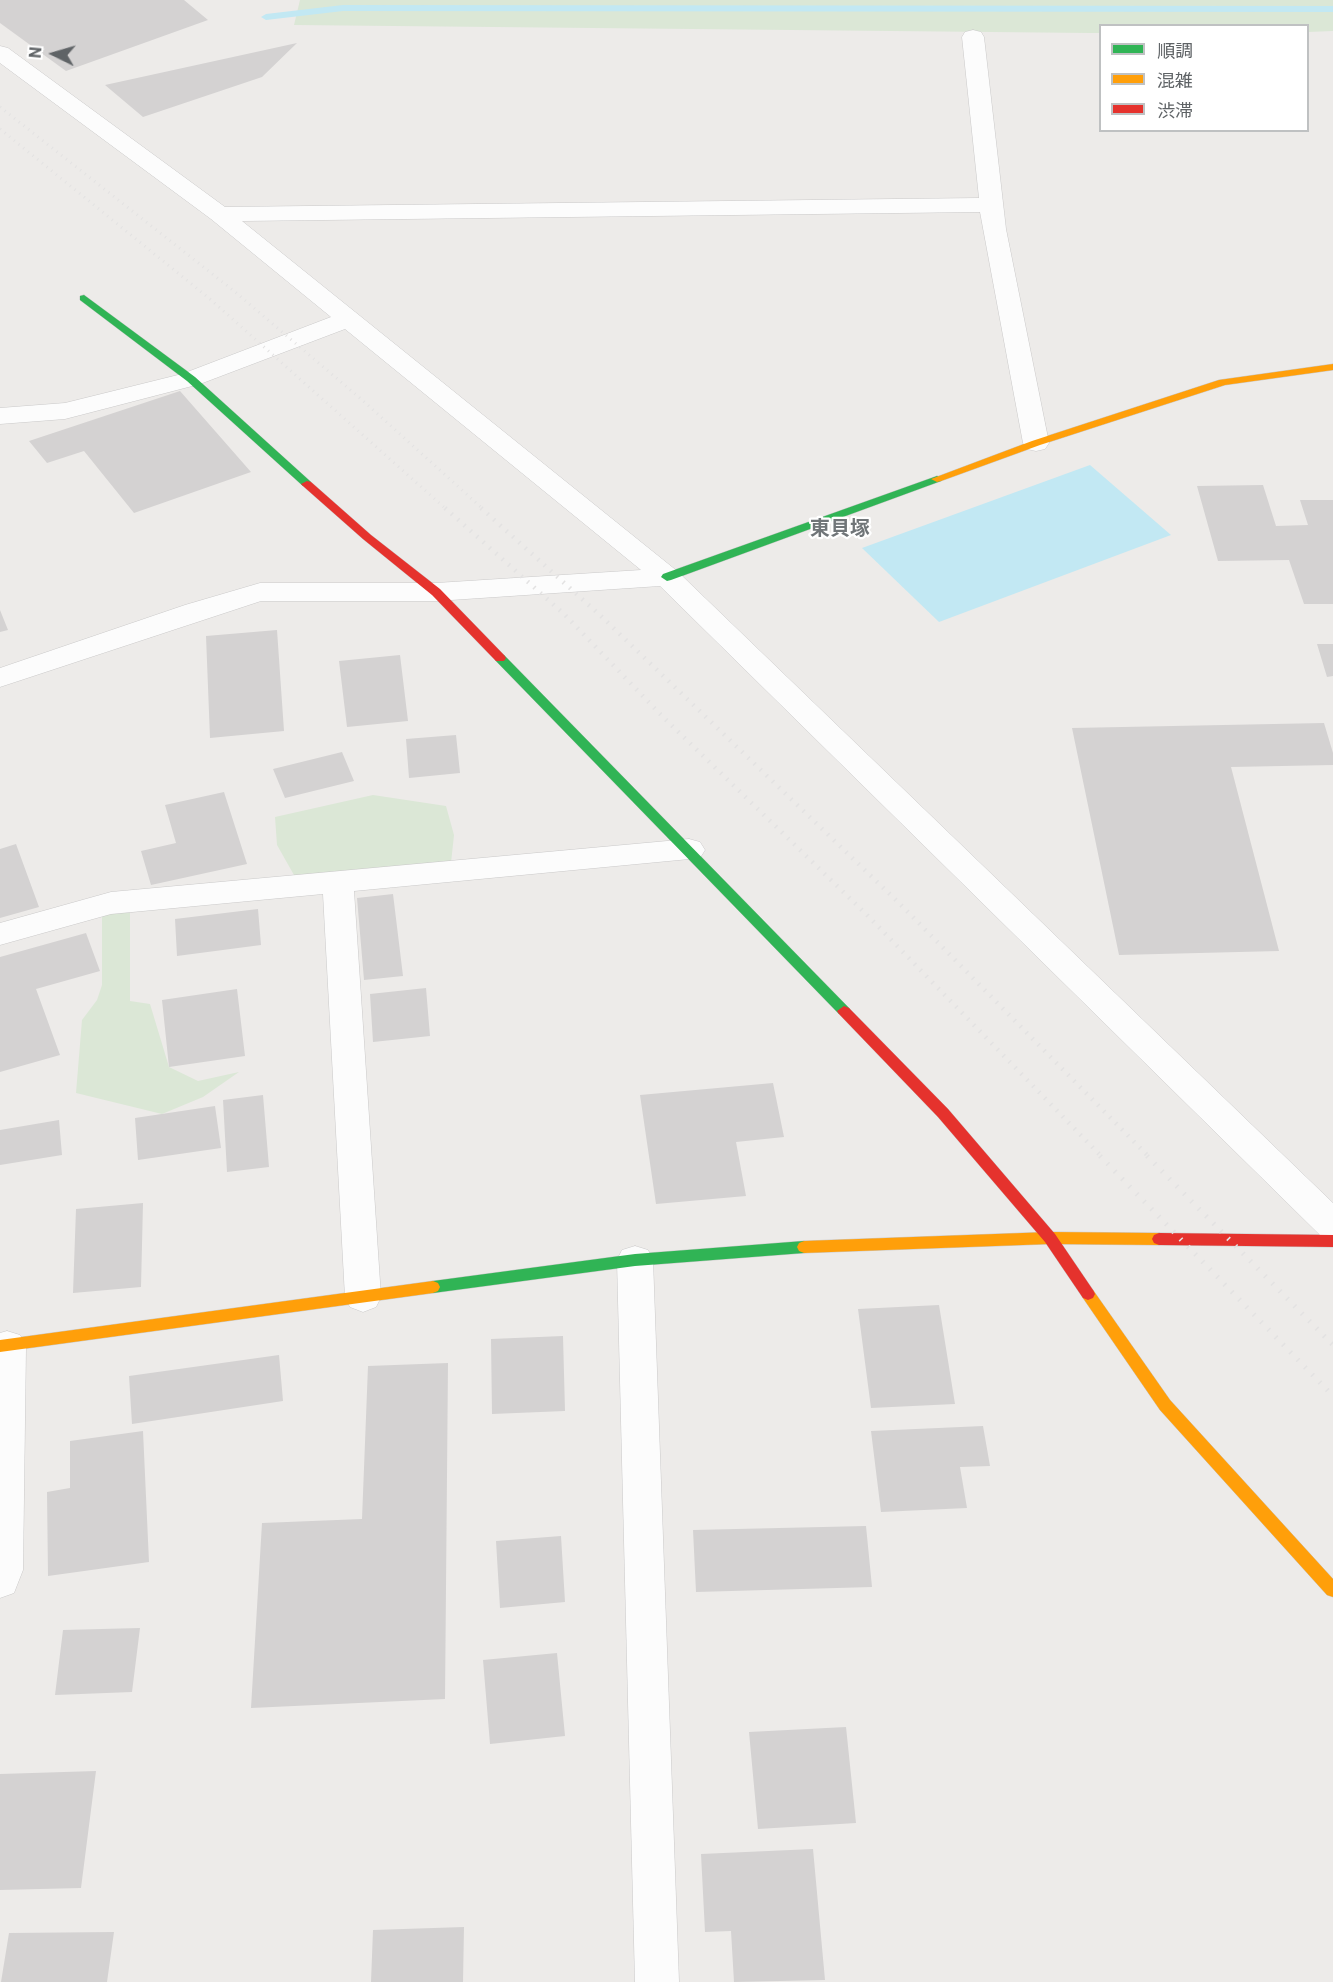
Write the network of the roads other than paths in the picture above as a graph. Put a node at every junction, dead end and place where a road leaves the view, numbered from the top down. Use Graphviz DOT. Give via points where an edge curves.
graph roads {
  1 [pos="973,37"];
  2 [pos="0,53"];
  3 [pos="990,205"];
  4 [pos="219,214"];
  5 [pos="84,298"];
  6 [pos="349,319"];
  7 [pos="1333,367"];
  8 [pos="191,379"];
  9 [pos="0,416"];
  10 [pos="1036,443"];
  11 [pos="667,577"];
  12 [pos="436,592"];
  13 [pos="0,678"];
  14 [pos="689,850"];
  15 [pos="338,882"];
  16 [pos="0,934"];
  17 [pos="1333,1225"];
  18 [pos="1050,1238"];
  19 [pos="1333,1241"];
  20 [pos="635,1260"];
  21 [pos="363,1297"];
  22 [pos="3,1346"];
  23 [pos="0,1581"];
  24 [pos="1333,1590"];
  25 [pos="657,1982"];
  1 -- 3 [label="street"];
  2 -- 4 [label="street"];
  3 -- 4 [label="street"];
  3 -- 10 [label="street"];
  4 -- 6 [label="street"];
  5 -- 8 [label="street"];
  6 -- 8 [label="street"];
  6 -- 11 [label="street"];
  7 -- 10 [label="street" via="1222,382"];
  8 -- 9 [label="street" via="65,411"];
  8 -- 12 [label="street" via="367,537"];
  10 -- 11 [label="street"];
  11 -- 12 [label="street"];
  11 -- 17 [label="street"];
  12 -- 13 [label="street" via="260,592"];
  12 -- 14 [label="street"];
  14 -- 15 [label="street"];
  14 -- 18 [label="street" via="943,1113"];
  15 -- 16 [label="street" via="111,903"];
  15 -- 21 [label="street"];
  18 -- 19 [label="street"];
  18 -- 20 [label="street" via="842,1244"];
  18 -- 24 [label="street" via="1165,1405"];
  20 -- 21 [label="street"];
  20 -- 25 [label="street"];
  21 -- 22 [label="street"];
  22 -- 23 [label="street"];
}
